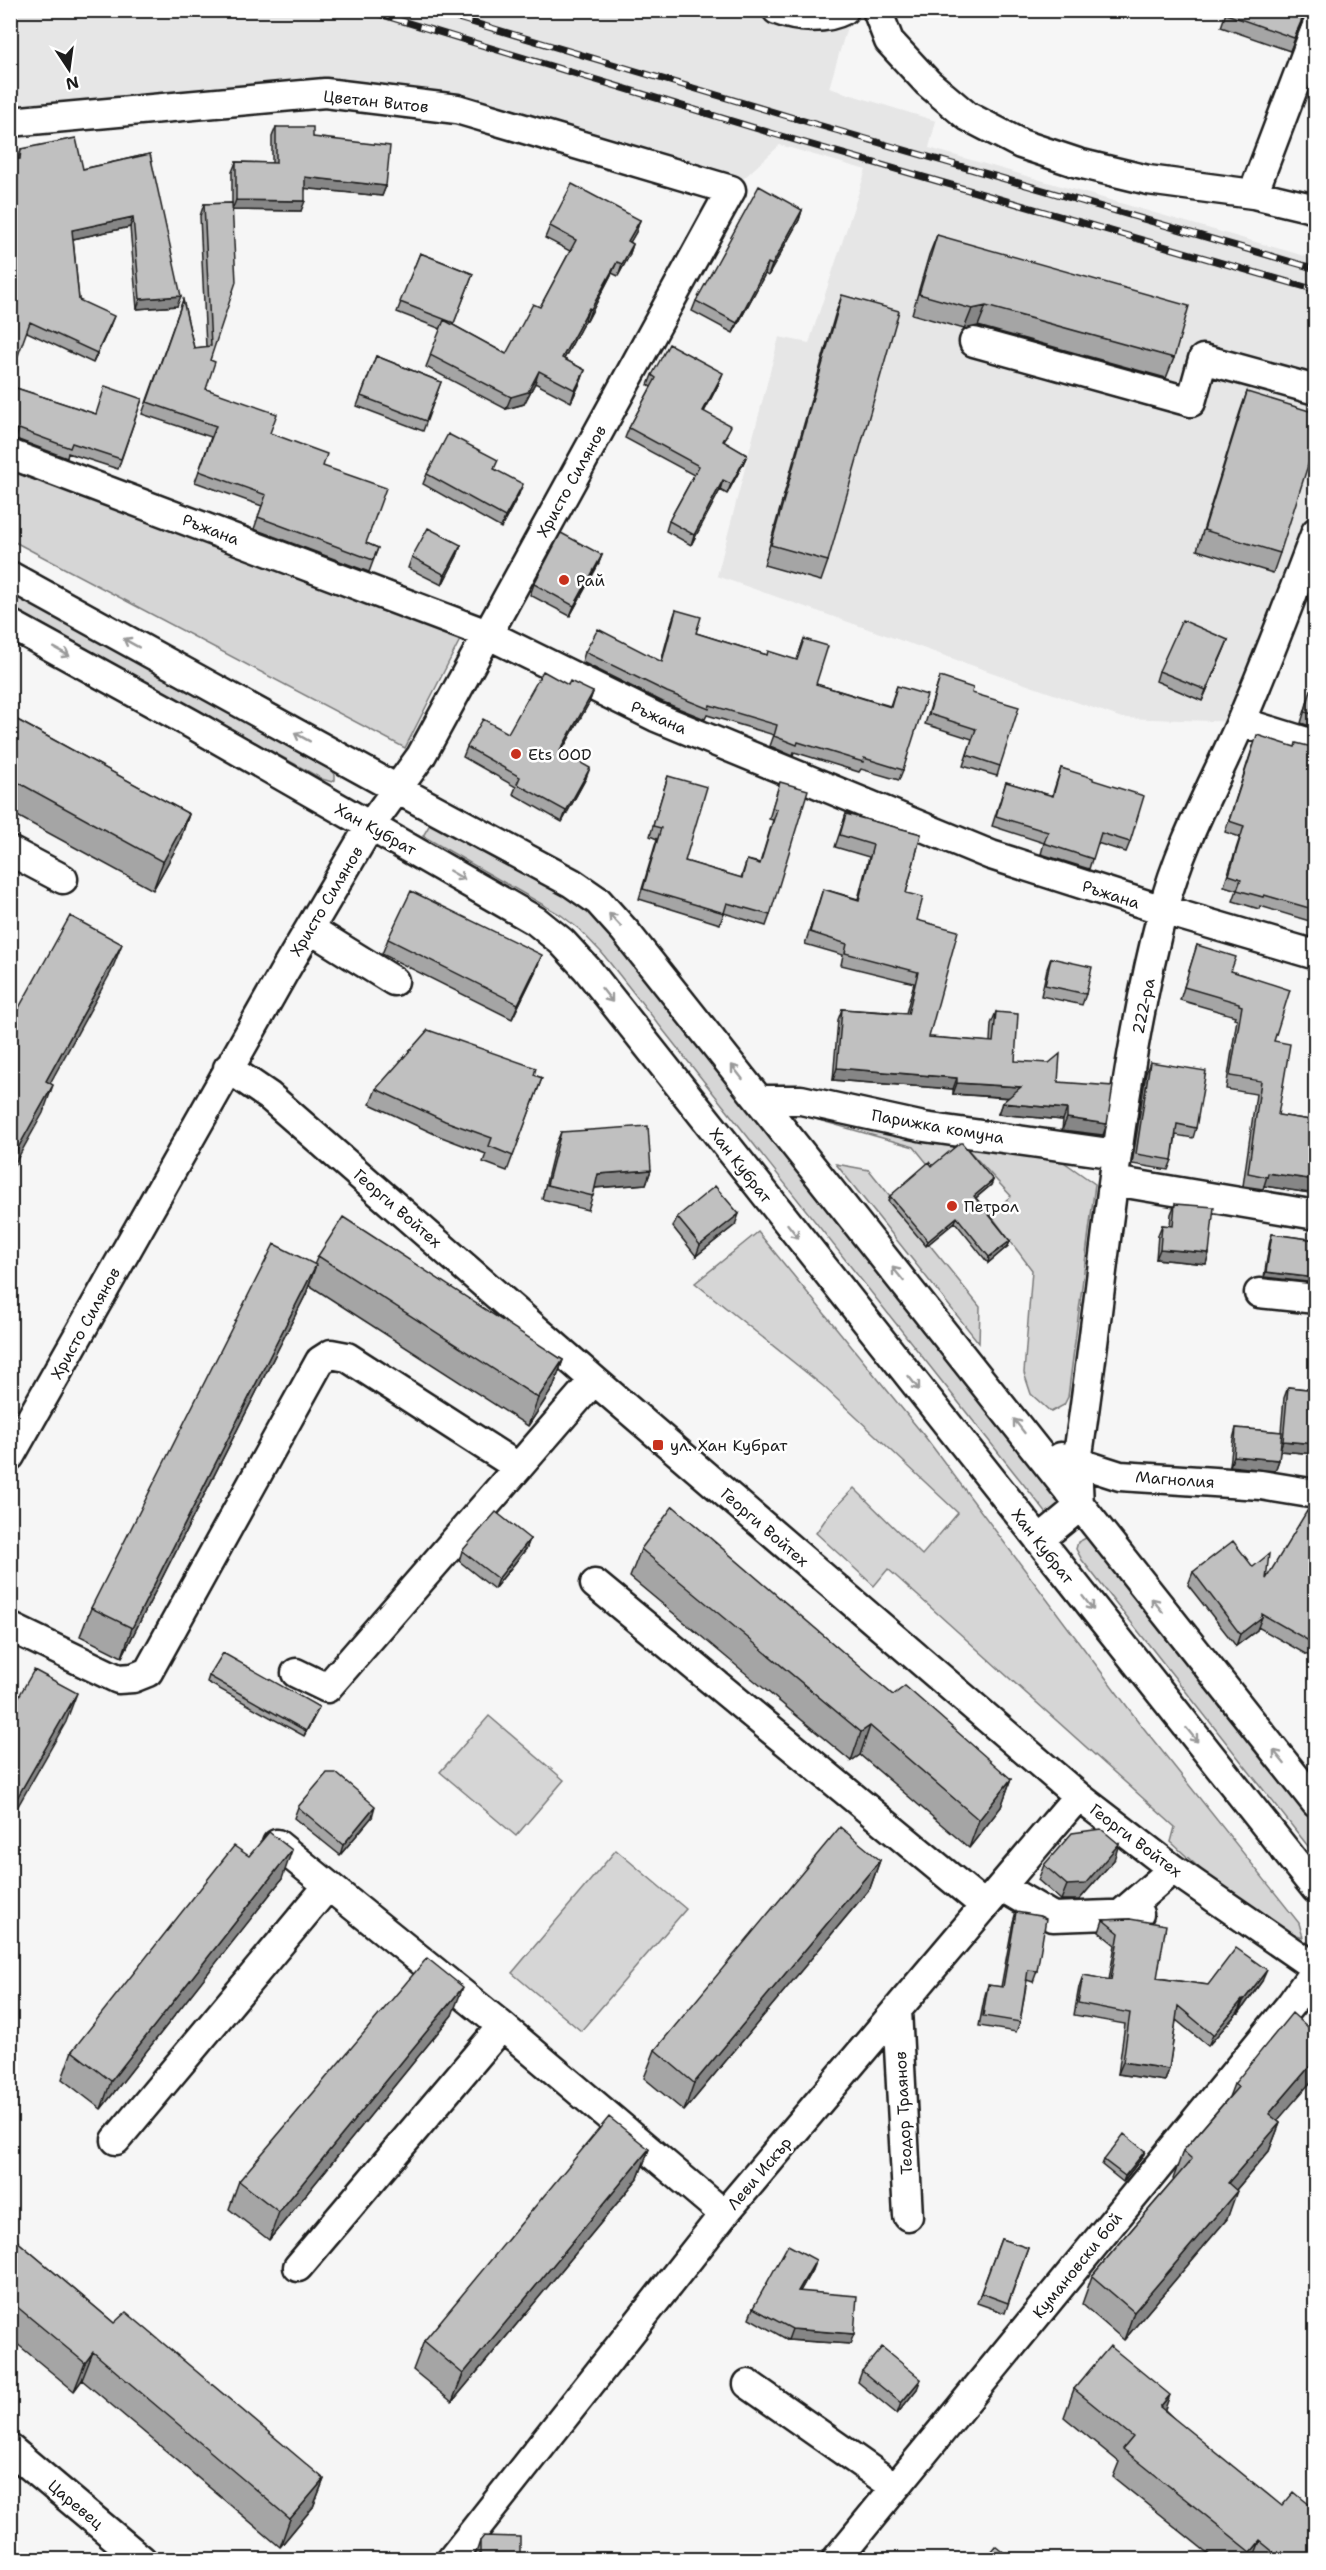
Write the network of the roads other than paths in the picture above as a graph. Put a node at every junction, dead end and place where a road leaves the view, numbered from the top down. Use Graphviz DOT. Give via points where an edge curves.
graph roads {
  1 [pos="777,10"];
  2 [pos="844,10"];
  3 [pos="877,10"];
  4 [pos="1316,28"];
  5 [pos="10,122"];
  6 [pos="731,190"];
  7 [pos="1253,194"];
  8 [pos="1316,210"];
  9 [pos="974,342"];
  10 [pos="1316,390"];
  11 [pos="10,454"];
  12 [pos="1316,532"];
  13 [pos="10,576"];
  14 [pos="10,624"];
  15 [pos="488,634"];
  16 [pos="1241,722"];
  17 [pos="1316,745"];
  18 [pos="397,789"];
  19 [pos="370,826"];
  20 [pos="10,851"];
  21 [pos="63,879"];
  22 [pos="1163,910"];
  23 [pos="310,929"];
  24 [pos="1316,956"];
  25 [pos="394,981"];
  26 [pos="228,1068"];
  27 [pos="759,1100"];
  28 [pos="1116,1167"];
  29 [pos="1316,1215"];
  30 [pos="1259,1293"];
  31 [pos="1316,1299"];
  32 [pos="594,1380"];
  33 [pos="1037,1450"];
  34 [pos="10,1456"];
  35 [pos="1077,1461"];
  36 [pos="518,1467"];
  37 [pos="1316,1494"];
  38 [pos="1079,1507"];
  39 [pos="1039,1540"];
  40 [pos="595,1584"];
  41 [pos="10,1627"];
  42 [pos="296,1674"];
  43 [pos="1078,1796"];
  44 [pos="1316,1803"];
  45 [pos="277,1844"];
  46 [pos="1173,1869"];
  47 [pos="328,1886"];
  48 [pos="1316,1889"];
  49 [pos="994,1897"];
  50 [pos="1316,1969"];
  51 [pos="897,2010"];
  52 [pos="502,2026"];
  53 [pos="116,2140"];
  54 [pos="724,2214"];
  55 [pos="908,2216"];
  56 [pos="298,2266"];
  57 [pos="748,2384"];
  58 [pos="10,2450"];
  59 [pos="895,2487"];
  60 [pos="142,2559"];
  61 [pos="451,2559"];
  62 [pos="836,2559"];
  1 -- 2 [label="street" via="811,17"];
  3 -- 7 [label="street" via="889,40 928,83 967,116 1021,144 1148,180"];
  4 -- 7 [label="street"];
  5 -- 6 [label="street, Цветан Витов" via="325,93 457,109"];
  6 -- 15 [label="street, Христо Силянов"];
  7 -- 8 [label="street"];
  9 -- 10 [label="street" via="1191,402 1203,359"];
  11 -- 15 [label="street, Ръжана"];
  12 -- 16 [label="street, 222-ра"];
  18 -- 13 [label="street, one-way"];
  14 -- 19 [label="street, Хан Кубрат, one-way"];
  15 -- 18 [label="street, Христо Силянов" via="421,756"];
  15 -- 22 [label="street, Ръжана" via="656,717 991,855"];
  16 -- 17 [label="street"];
  16 -- 22 [label="street, 222-ра" via="1182,852"];
  18 -- 19 [label="street, Христо Силянов"];
  27 -- 18 [label="street, one-way" via="598,901 572,883"];
  19 -- 23 [label="street, Христо Силянов"];
  19 -- 39 [label="street, Хан Кубрат, one-way" via="536,921 562,942"];
  20 -- 21 [label="street"];
  22 -- 24 [label="street, Ръжана"];
  22 -- 28 [label="street, 222-ра" via="1137,1032"];
  23 -- 25 [label="street"];
  23 -- 26 [label="street, Христо Силянов"];
  26 -- 32 [label="street, Георги Войтех" via="269,1096"];
  26 -- 34 [label="street, Христо Силянов"];
  27 -- 28 [label="street, Парижка комуна" via="801,1100"];
  33 -- 27 [label="street, one-way"];
  28 -- 29 [label="street, Парижка комуна"];
  28 -- 35 [label="street, 222-ра"];
  30 -- 31 [label="street"];
  32 -- 36 [label="street"];
  32 -- 43 [label="street, Георги Войтех"];
  33 -- 35 [label="street, Магнолия"];
  33 -- 38 [label="street"];
  35 -- 37 [label="street, Магнолия" via="1120,1476 1261,1485"];
  35 -- 38 [label="street, 222-ра"];
  36 -- 41 [label="street" via="347,1357 331,1354 321,1361 148,1672 118,1679"];
  36 -- 42 [label="street" via="327,1688"];
  38 -- 39 [label="street"];
  44 -- 38 [label="street, one-way"];
  39 -- 48 [label="street, Хан Кубрат, one-way"];
  40 -- 49 [label="street"];
  43 -- 46 [label="street, Георги Войтех"];
  43 -- 49 [label="street, Леви Искър"];
  45 -- 47 [label="street"];
  46 -- 49 [label="street" via="1130,1914 1053,1917"];
  46 -- 50 [label="street, Георги Войтех"];
  47 -- 52 [label="street"];
  47 -- 53 [label="street"];
  49 -- 51 [label="street, Леви Искър"];
  50 -- 59 [label="street, Кумановски бой"];
  51 -- 54 [label="street, Леви Искър"];
  51 -- 55 [label="street, Теодор Траянов"];
  52 -- 54 [label="street"];
  52 -- 56 [label="street"];
  54 -- 61 [label="street, Леви Искър"];
  57 -- 59 [label="street"];
  58 -- 60 [label="street, Царевец"];
  59 -- 62 [label="street, Кумановски бой"];
}
